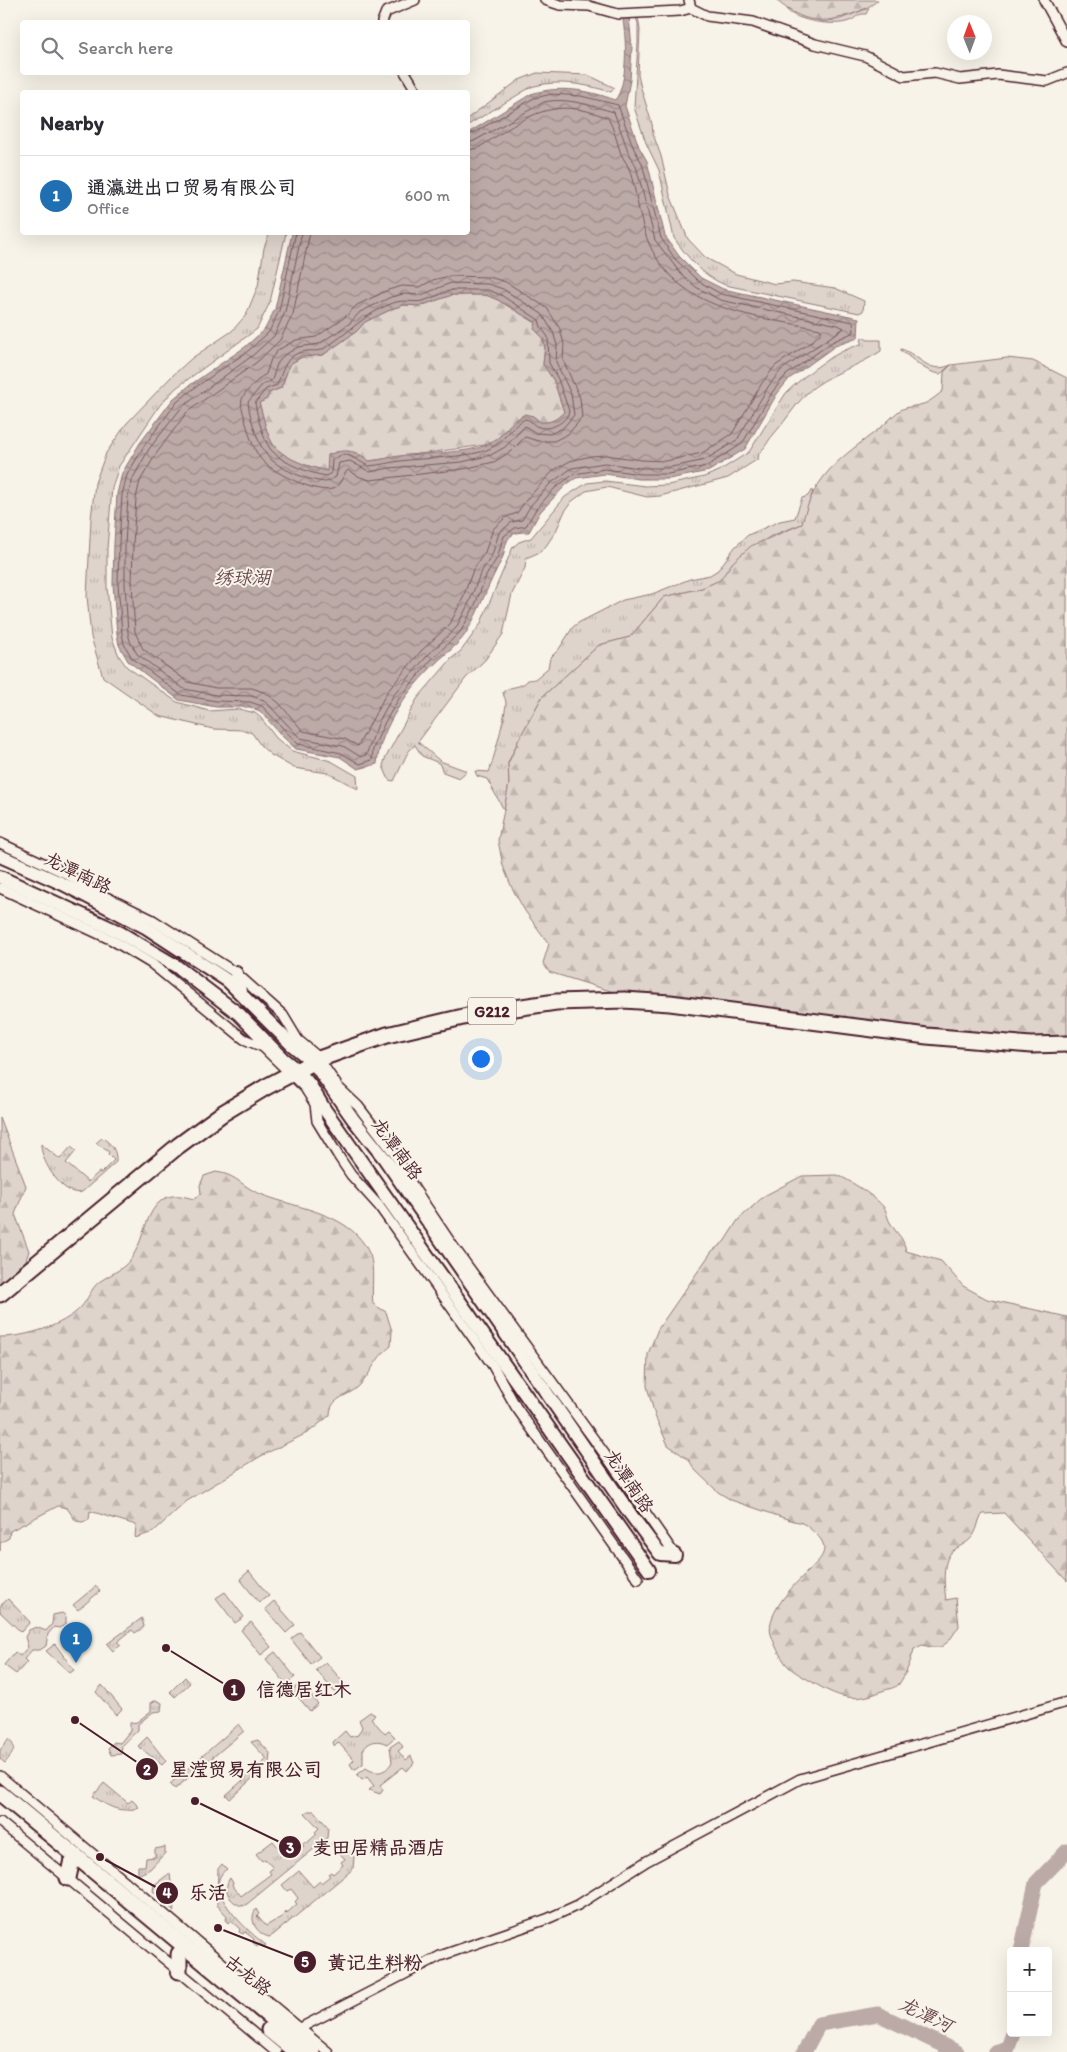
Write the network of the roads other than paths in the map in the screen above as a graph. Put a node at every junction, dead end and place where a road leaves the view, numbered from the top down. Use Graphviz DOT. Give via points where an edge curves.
graph roads {
  1 [pos="415,0"];
  2 [pos="545,0"];
  3 [pos="1044,0"];
  4 [pos="690,4"];
  5 [pos="383,20"];
  6 [pos="1067,42"];
  7 [pos="1067,72"];
  8 [pos="407,75"];
  9 [pos="416,90"];
  10 [pos="0,843"];
  11 [pos="0,856"];
  12 [pos="0,877"];
  13 [pos="0,888"];
  14 [pos="236,973"];
  15 [pos="240,991"];
  16 [pos="258,1009"];
  17 [pos="246,1022"];
  18 [pos="1067,1044"];
  19 [pos="316,1060"];
  20 [pos="294,1073"];
  21 [pos="352,1119"];
  22 [pos="339,1129"];
  23 [pos="0,1294"];
  24 [pos="496,1360"];
  25 [pos="675,1555"];
  26 [pos="649,1570"];
  27 [pos="638,1579"];
  28 [pos="1067,1702"];
  29 [pos="0,1776"];
  30 [pos="0,1793"];
  31 [pos="0,1804"];
  32 [pos="0,1822"];
  33 [pos="69,1871"];
  34 [pos="180,1954"];
  35 [pos="178,1972"];
  36 [pos="268,2009"];
  37 [pos="296,2032"];
  38 [pos="276,2052"];
  39 [pos="296,2052"];
  40 [pos="312,2052"];
  41 [pos="328,2052"];
  1 -- 5 [label="street" via="386,12"];
  2 -- 4 [label="street" via="618,14 680,11"];
  3 -- 6 [label="street"];
  4 -- 7 [label="street" via="707,16 753,22 815,44 865,56 904,76 935,73 960,80 992,75 1047,81"];
  8 -- 9 [label="street"];
  10 -- 14 [label="street" via="153,920"];
  11 -- 15 [label="main road, 龙潭南路" via="147,928"];
  12 -- 17 [label="main road, 龙潭南路" via="92,919 159,955"];
  13 -- 20 [label="street" via="140,955 244,1039 263,1047"];
  14 -- 15 [label="main road"];
  14 -- 19 [label="street" via="282,1015"];
  15 -- 16 [label="main road, 龙潭南路"];
  16 -- 17 [label="main road"];
  16 -- 19 [label="main road, 龙潭南路" via="291,1044"];
  17 -- 20 [label="main road, 龙潭南路"];
  18 -- 19 [label="main road, G212" via="980,1041 624,1000 556,1002 480,1013 388,1035"];
  19 -- 20 [label="main road, G212"];
  19 -- 21 [label="main road, 龙潭南路"];
  19 -- 25 [label="street" via="358,1106 394,1153 453,1246"];
  20 -- 22 [label="main road, 龙潭南路"];
  20 -- 23 [label="main road, G212" via="224,1112 178,1146"];
  20 -- 24 [label="street" via="315,1104 317,1121 345,1166"];
  21 -- 22 [label="main road"];
  21 -- 25 [label="main road, 龙潭南路" via="384,1158 630,1515 660,1554"];
  22 -- 24 [label="main road, 龙潭南路"];
  24 -- 26 [label="main road, 龙潭南路"];
  24 -- 27 [label="street" via="516,1408"];
  28 -- 37 [label="street" via="800,1779 647,1861 578,1905 440,1956"];
  29 -- 36 [label="street"];
  30 -- 36 [label="main road, 古龙路"];
  31 -- 33 [label="main road, 古龙路"];
  32 -- 33 [label="street"];
  33 -- 34 [label="main road, 古龙路"];
  33 -- 35 [label="street"];
  34 -- 35 [label="main road"];
  34 -- 39 [label="main road, 古龙路"];
  35 -- 38 [label="street"];
  36 -- 37 [label="main road, 古龙路"];
  37 -- 40 [label="main road, 古龙路"];
  37 -- 41 [label="street"];
}
